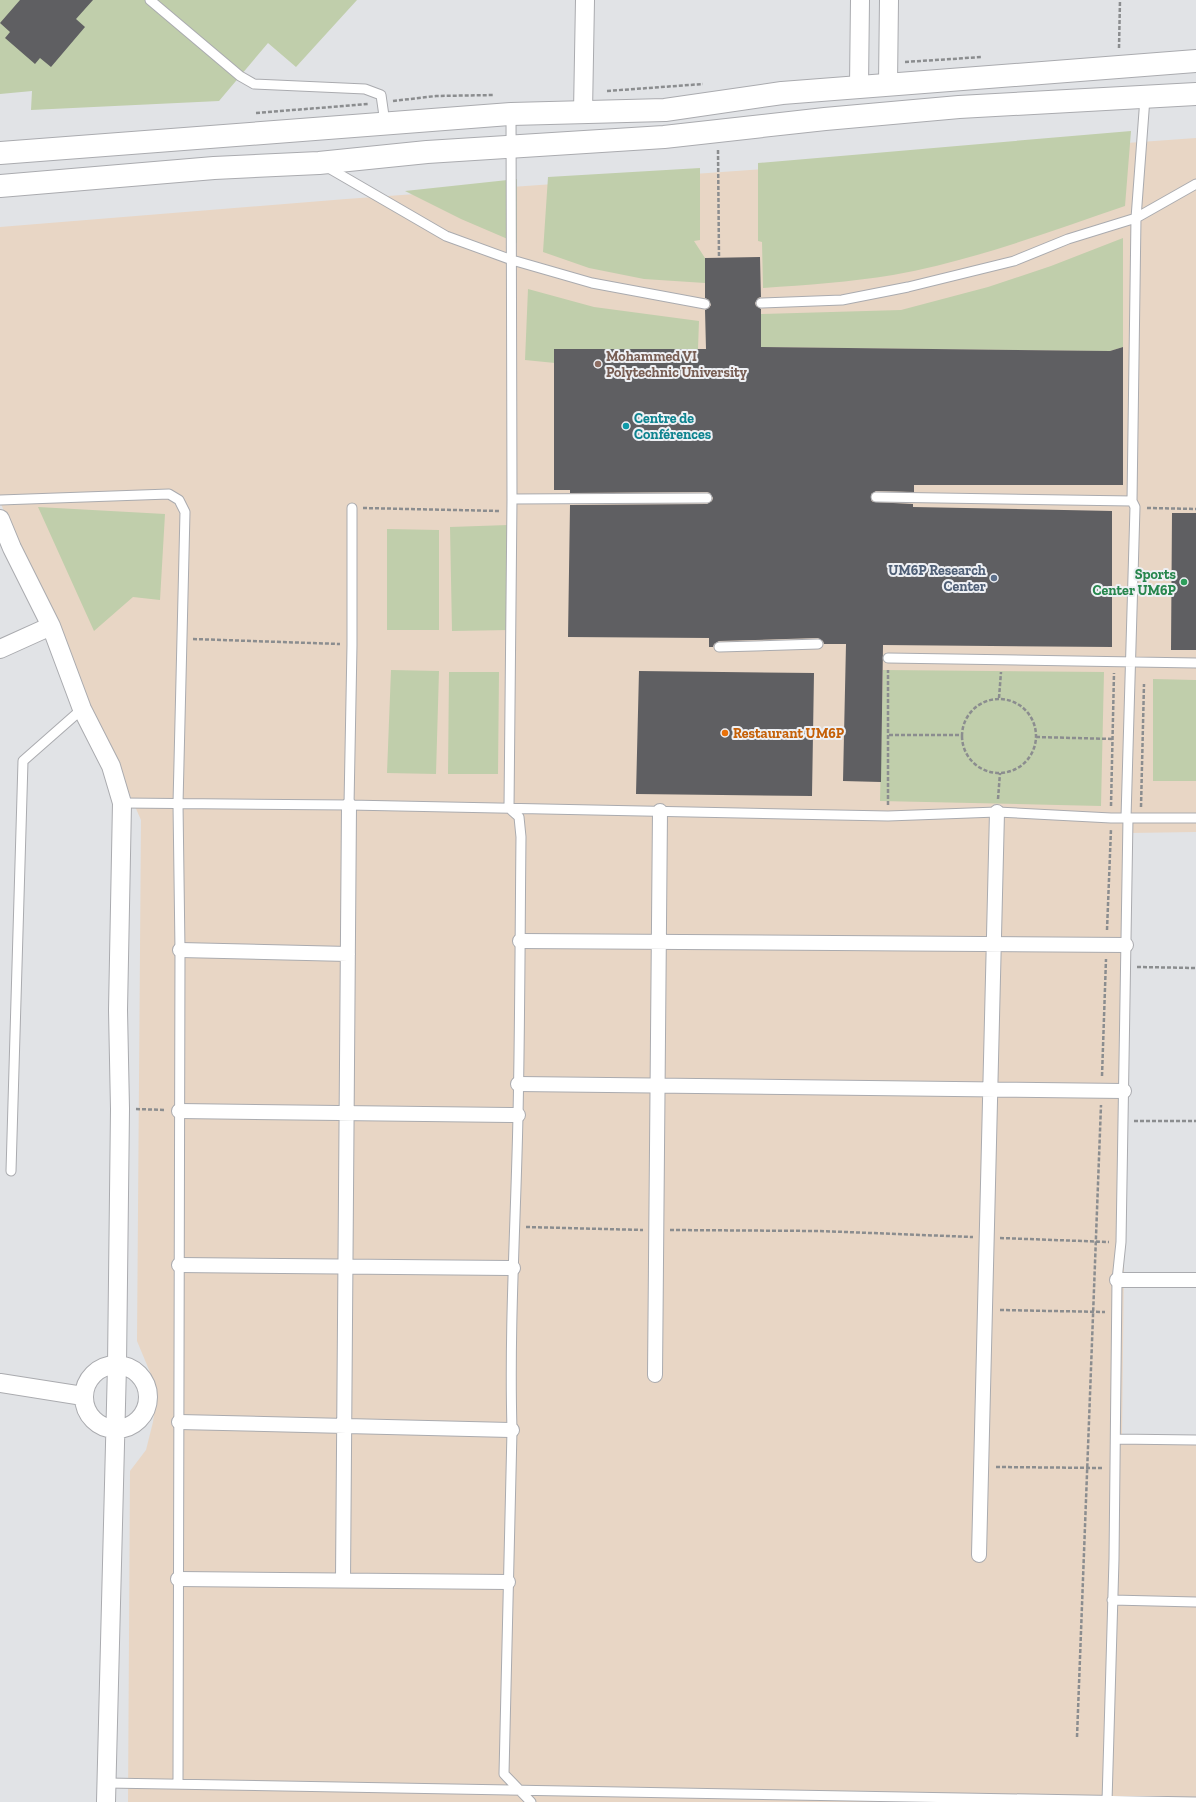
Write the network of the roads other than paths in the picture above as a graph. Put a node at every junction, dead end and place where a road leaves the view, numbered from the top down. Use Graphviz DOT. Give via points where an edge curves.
graph roads {
  1 [pos="150,0"];
  2 [pos="585,0"];
  3 [pos="860,0"];
  4 [pos="889,0"];
  5 [pos="1196,61"];
  6 [pos="888,84"];
  7 [pos="859,86"];
  8 [pos="1196,94"];
  9 [pos="1145,98"];
  10 [pos="583,112"];
  11 [pos="511,114"];
  12 [pos="385,124"];
  13 [pos="511,148"];
  14 [pos="0,152"];
  15 [pos="319,163"];
  16 [pos="1196,184"];
  17 [pos="0,186"];
  18 [pos="1136,218"];
  19 [pos="512,260"];
  20 [pos="761,303"];
  21 [pos="705,304"];
  22 [pos="876,497"];
  23 [pos="707,498"];
  24 [pos="0,500"];
  25 [pos="512,500"];
  26 [pos="1133,504"];
  27 [pos="352,508"];
  28 [pos="0,519"];
  29 [pos="51,626"];
  30 [pos="818,644"];
  31 [pos="719,647"];
  32 [pos="0,649"];
  33 [pos="888,658"];
  34 [pos="1130,663"];
  35 [pos="1196,663"];
  36 [pos="82,709"];
  37 [pos="122,803"];
  38 [pos="178,804"];
  39 [pos="349,805"];
  40 [pos="509,808"];
  41 [pos="660,811"];
  42 [pos="997,812"];
  43 [pos="1127,818"];
  44 [pos="1196,818"];
  45 [pos="520,941"];
  46 [pos="659,942"];
  47 [pos="994,944"];
  48 [pos="1126,945"];
  49 [pos="180,950"];
  50 [pos="348,954"];
  51 [pos="518,1084"];
  52 [pos="658,1085"];
  53 [pos="991,1089"];
  54 [pos="1124,1091"];
  55 [pos="179,1111"];
  56 [pos="346,1113"];
  57 [pos="518,1115"];
  58 [pos="10,1171"];
  59 [pos="179,1265"];
  60 [pos="345,1267"];
  61 [pos="513,1268"];
  62 [pos="1116,1280"];
  63 [pos="1196,1280"];
  64 [pos="116,1365"];
  65 [pos="655,1375"];
  66 [pos="0,1383"];
  67 [pos="83,1396"];
  68 [pos="179,1422"];
  69 [pos="344,1426"];
  70 [pos="115,1430"];
  71 [pos="512,1430"];
  72 [pos="1116,1439"];
  73 [pos="1196,1440"];
  74 [pos="979,1555"];
  75 [pos="178,1579"];
  76 [pos="342,1580"];
  77 [pos="508,1582"];
  78 [pos="1112,1600"];
  79 [pos="1196,1602"];
  80 [pos="107,1783"];
  81 [pos="178,1784"];
  82 [pos="519,1789"];
  83 [pos="106,1802"];
  84 [pos="531,1802"];
  85 [pos="1107,1802"];
  86 [pos="1195,1802"];
  1 -- 12 [label="lane" via="240,76 254,84 365,89 381,95"];
  2 -- 10 [label="street"];
  3 -- 7 [label="street"];
  4 -- 6 [label="street"];
  5 -- 6 [label="street"];
  6 -- 7 [label="street"];
  7 -- 10 [label="street" via="782,93 665,110"];
  8 -- 9 [label="street"];
  9 -- 13 [label="street" via="959,107 664,137"];
  9 -- 18 [label="lane"];
  10 -- 11 [label="street"];
  11 -- 12 [label="street"];
  11 -- 13 [label="lane"];
  12 -- 14 [label="street"];
  13 -- 15 [label="street" via="428,152"];
  13 -- 19 [label="lane"];
  15 -- 17 [label="street" via="214,168"];
  15 -- 19 [label="lane" via="446,236"];
  16 -- 18 [label="lane"];
  18 -- 20 [label="lane" via="1014,261 908,287 842,300"];
  18 -- 26 [label="lane"];
  19 -- 21 [label="lane" via="592,284"];
  19 -- 25 [label="lane"];
  22 -- 26 [label="lane"];
  23 -- 25 [label="lane"];
  24 -- 38 [label="lane" via="169,494 179,500 185,512"];
  25 -- 40 [label="lane"];
  26 -- 34 [label="lane"];
  27 -- 39 [label="lane"];
  28 -- 29 [label="street"];
  29 -- 32 [label="street"];
  29 -- 36 [label="street"];
  30 -- 31 [label="lane"];
  33 -- 34 [label="lane"];
  34 -- 35 [label="lane"];
  34 -- 43 [label="lane"];
  36 -- 37 [label="street" via="111,766"];
  36 -- 58 [label="lane" via="23,761"];
  37 -- 38 [label="lane"];
  37 -- 64 [label="street"];
  38 -- 39 [label="lane"];
  38 -- 49 [label="lane"];
  39 -- 40 [label="lane"];
  39 -- 50 [label="street"];
  40 -- 41 [label="lane"];
  40 -- 45 [label="lane" via="519,817 521,831"];
  41 -- 42 [label="lane" via="888,816"];
  41 -- 46 [label="street"];
  42 -- 43 [label="lane"];
  42 -- 47 [label="street"];
  43 -- 44 [label="lane"];
  43 -- 48 [label="lane"];
  45 -- 46 [label="street"];
  45 -- 51 [label="lane"];
  46 -- 47 [label="street"];
  46 -- 52 [label="street"];
  47 -- 48 [label="street"];
  47 -- 53 [label="street"];
  48 -- 54 [label="lane"];
  49 -- 50 [label="street"];
  49 -- 55 [label="lane"];
  50 -- 56 [label="street"];
  51 -- 52 [label="street"];
  51 -- 57 [label="lane"];
  52 -- 53 [label="street"];
  52 -- 65 [label="street"];
  53 -- 54 [label="street"];
  53 -- 74 [label="street"];
  54 -- 62 [label="lane" via="1121,1242"];
  55 -- 56 [label="street"];
  55 -- 59 [label="lane"];
  56 -- 57 [label="street"];
  56 -- 60 [label="street"];
  57 -- 61 [label="lane"];
  59 -- 60 [label="street"];
  59 -- 68 [label="lane"];
  60 -- 61 [label="street"];
  60 -- 69 [label="street"];
  61 -- 71 [label="lane"];
  62 -- 63 [label="street"];
  62 -- 72 [label="lane"];
  64 -- 67 [label="street" via="104,1367 94,1374 86,1384"];
  64 -- 70 [label="street"];
  64 -- 70 [label="street" via="127,1366 136,1371 147,1388 148,1398 147,1408 138,1421 125,1429"];
  66 -- 67 [label="street"];
  67 -- 70 [label="street" via="84,1406 92,1419 105,1428"];
  68 -- 69 [label="street"];
  68 -- 75 [label="lane"];
  69 -- 71 [label="street"];
  69 -- 76 [label="street"];
  70 -- 80 [label="street"];
  71 -- 77 [label="lane"];
  72 -- 73 [label="lane"];
  72 -- 78 [label="lane"];
  75 -- 76 [label="street"];
  75 -- 81 [label="lane"];
  76 -- 77 [label="street"];
  77 -- 82 [label="lane" via="504,1774"];
  78 -- 79 [label="lane"];
  78 -- 85 [label="lane"];
  80 -- 81 [label="lane"];
  80 -- 83 [label="street"];
  81 -- 82 [label="lane"];
  82 -- 84 [label="lane"];
  82 -- 85 [label="lane"];
  85 -- 86 [label="lane"];
}
